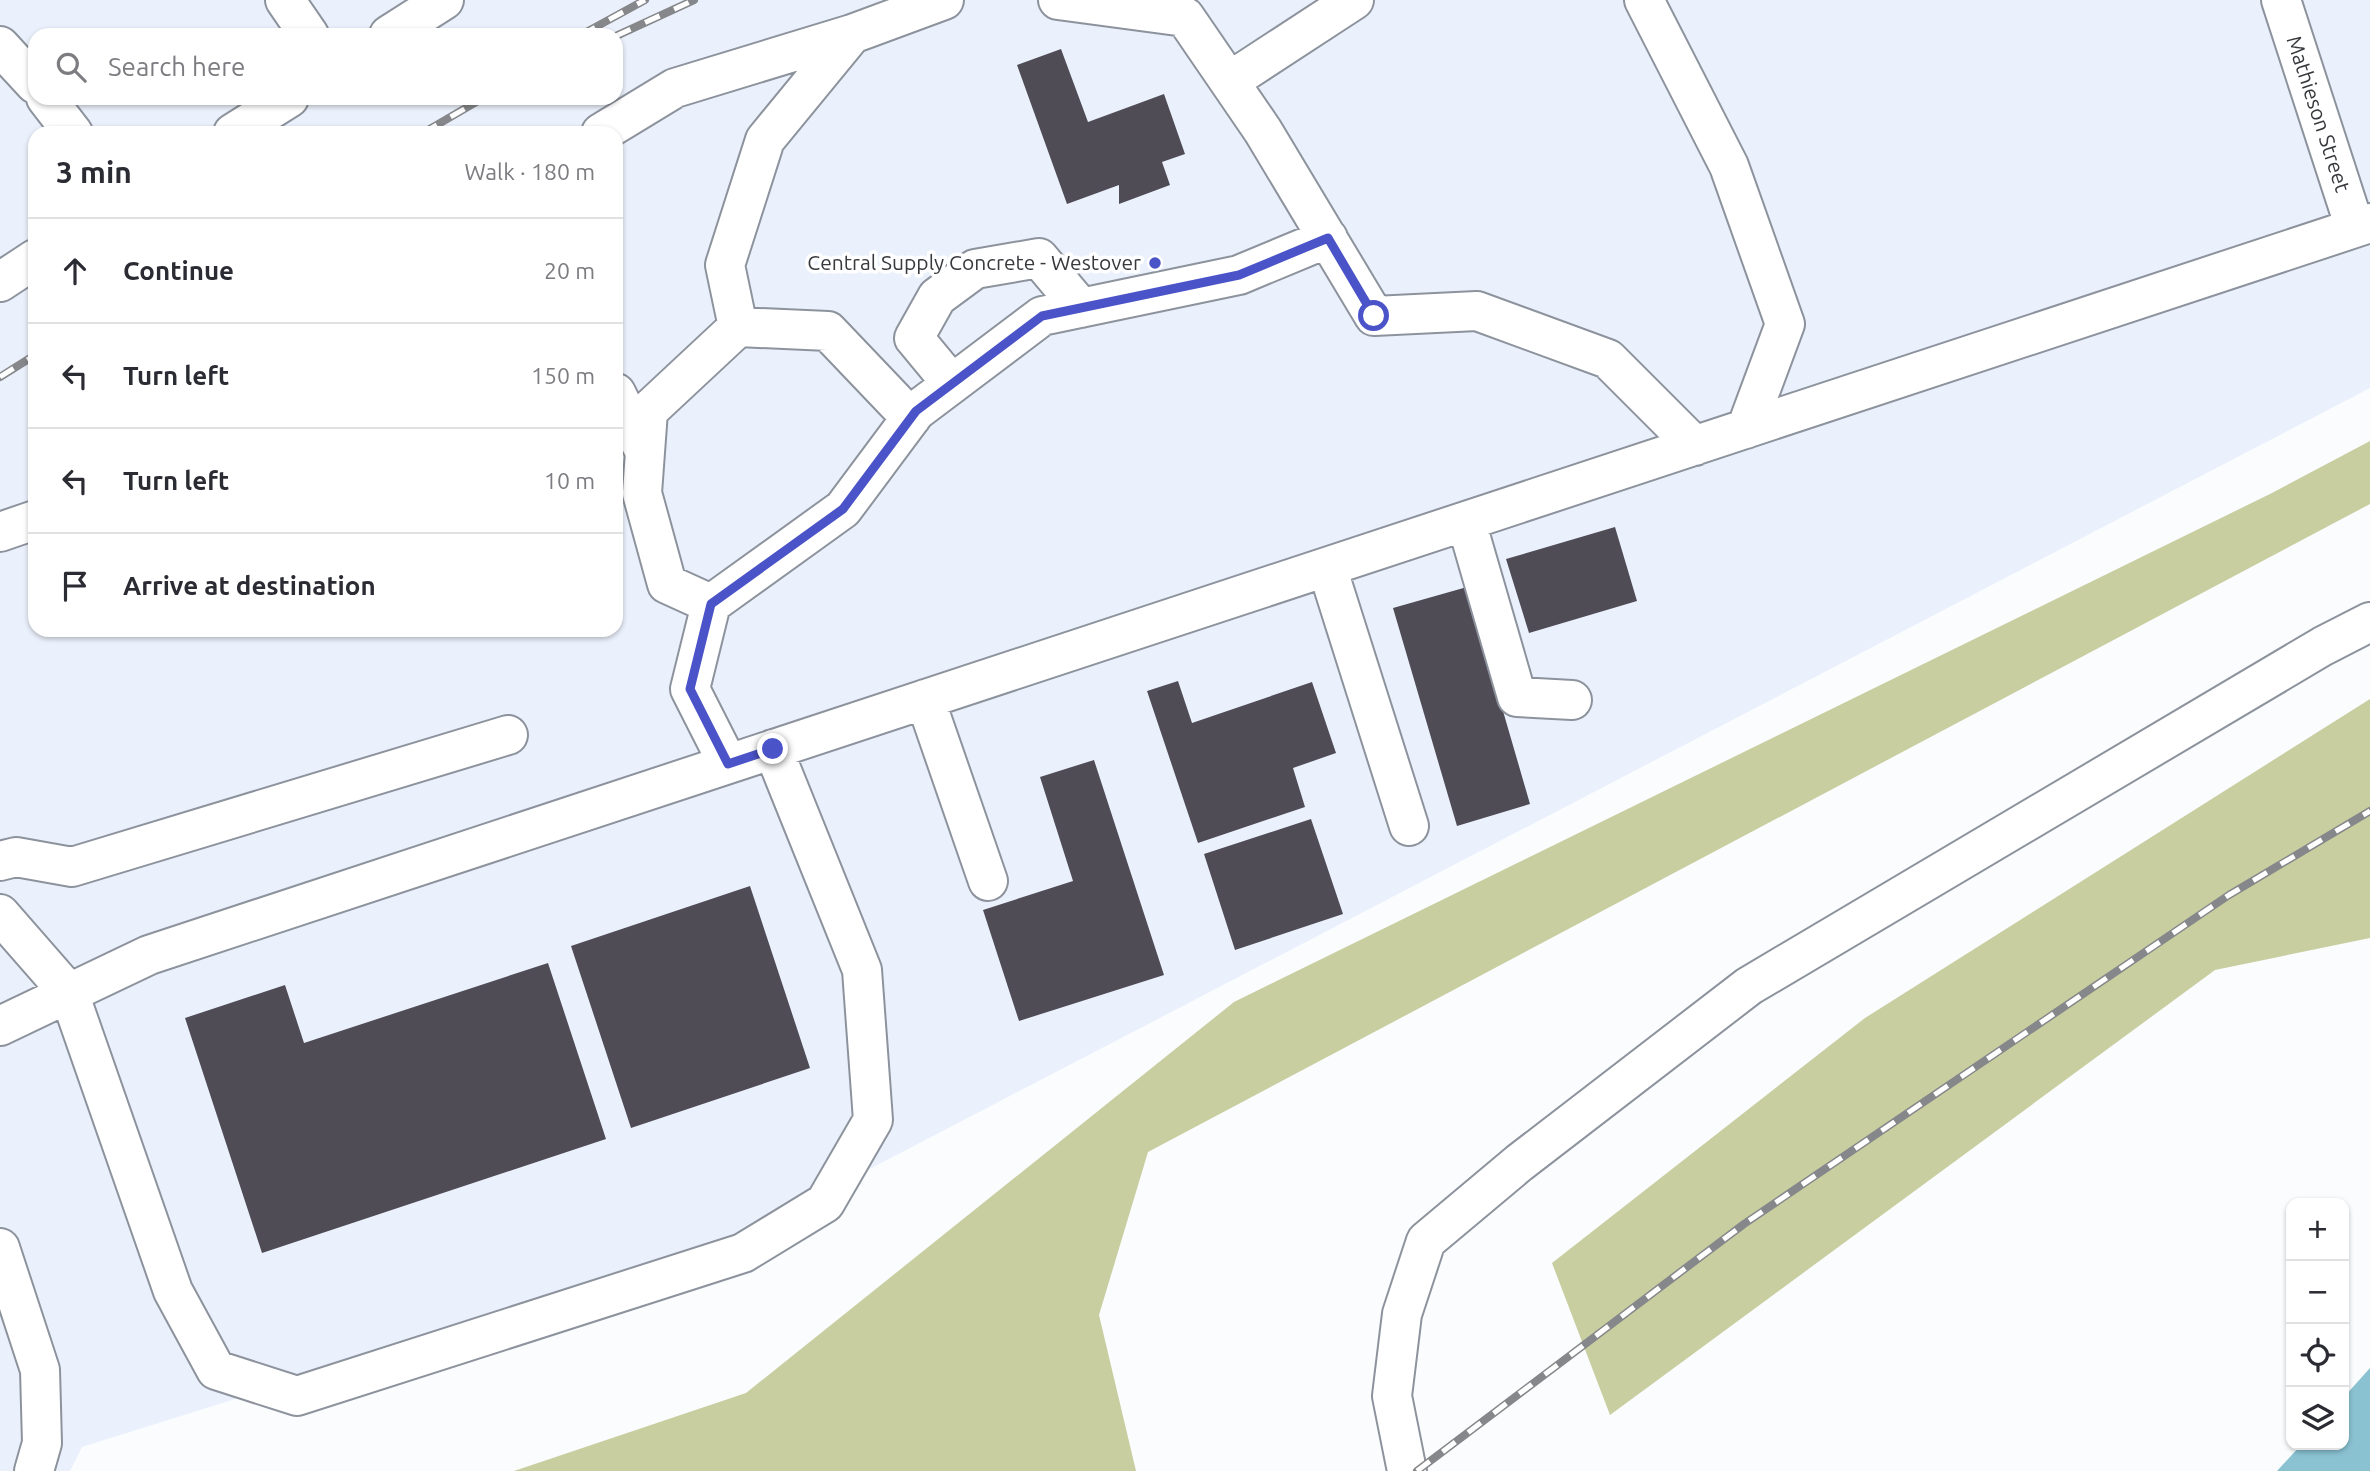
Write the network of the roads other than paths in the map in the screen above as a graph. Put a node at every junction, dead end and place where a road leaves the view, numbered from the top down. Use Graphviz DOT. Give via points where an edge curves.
graph roads {
  1 [pos="285,0"];
  2 [pos="444,0"];
  3 [pos="944,0"];
  4 [pos="1058,0"];
  5 [pos="1354,0"];
  6 [pos="1644,0"];
  7 [pos="2281,0"];
  8 [pos="304,28"];
  9 [pos="400,28"];
  10 [pos="852,34"];
  11 [pos="0,46"];
  12 [pos="28,76"];
  13 [pos="1230,81"];
  14 [pos="51,105"];
  15 [pos="278,105"];
  16 [pos="68,126"];
  17 [pos="244,126"];
  18 [pos="613,126"];
  19 [pos="2362,226"];
  20 [pos="1328,238"];
  21 [pos="28,264"];
  22 [pos="0,282"];
  23 [pos="1081,308"];
  24 [pos="738,327"];
  25 [pos="952,384"];
  26 [pos="623,407"];
  27 [pos="911,418"];
  28 [pos="1746,429"];
  29 [pos="1695,446"];
  30 [pos="645,451"];
  31 [pos="1466,521"];
  32 [pos="28,522"];
  33 [pos="0,532"];
  34 [pos="1327,567"];
  35 [pos="711,604"];
  36 [pos="2370,622"];
  37 [pos="925,699"];
  38 [pos="1572,699"];
  39 [pos="508,735"];
  40 [pos="773,749"];
  41 [pos="728,764"];
  42 [pos="1409,826"];
  43 [pos="0,861"];
  44 [pos="988,881"];
  45 [pos="0,914"];
  46 [pos="69,993"];
  47 [pos="0,1026"];
  48 [pos="0,1248"];
  49 [pos="13,1328"];
  50 [pos="34,1471"];
  51 [pos="1407,1471"];
  1 -- 8 [label="street"];
  2 -- 9 [label="street"];
  3 -- 10 [label="street"];
  4 -- 13 [label="street" via="1185,17"];
  5 -- 13 [label="street"];
  6 -- 28 [label="street" via="1730,166 1785,324"];
  7 -- 19 [label="street, Mathieson Street"];
  10 -- 18 [label="street" via="675,88"];
  10 -- 24 [label="street" via="765,140 725,265"];
  11 -- 12 [label="street"];
  13 -- 20 [label="street"];
  14 -- 16 [label="street"];
  15 -- 17 [label="street"];
  19 -- 28 [label="street"];
  20 -- 23 [label="street" via="1239,275"];
  20 -- 29 [label="street" via="1374,316 1477,311 1608,359"];
  21 -- 22 [label="street"];
  23 -- 25 [label="street" via="1042,316"];
  23 -- 25 [label="street" via="1039,258 975,269 937,297 914,338"];
  24 -- 27 [label="street" via="828,331"];
  24 -- 30 [label="street" via="649,411"];
  25 -- 27 [label="street"];
  26 -- 30 [label="street"];
  27 -- 35 [label="street" via="843,509"];
  28 -- 29 [label="street"];
  29 -- 31 [label="street"];
  30 -- 35 [label="street" via="642,492 667,584"];
  31 -- 34 [label="street"];
  31 -- 38 [label="street" via="1517,697"];
  32 -- 33 [label="street"];
  34 -- 37 [label="street"];
  34 -- 42 [label="street"];
  35 -- 41 [label="street" via="690,689"];
  36 -- 51 [label="street" via="1749,986 1518,1163 1426,1241 1402,1314 1392,1396"];
  37 -- 40 [label="street"];
  37 -- 44 [label="street"];
  39 -- 43 [label="street" via="72,867 16,857"];
  40 -- 41 [label="street"];
  40 -- 46 [label="street" via="862,970 873,1120 825,1203 743,1253 297,1396 216,1370 173,1291"];
  41 -- 46 [label="street" via="149,955"];
  45 -- 46 [label="street"];
  46 -- 47 [label="street"];
  48 -- 49 [label="street"];
  49 -- 50 [label="street" via="40,1370 42,1443"];
}
